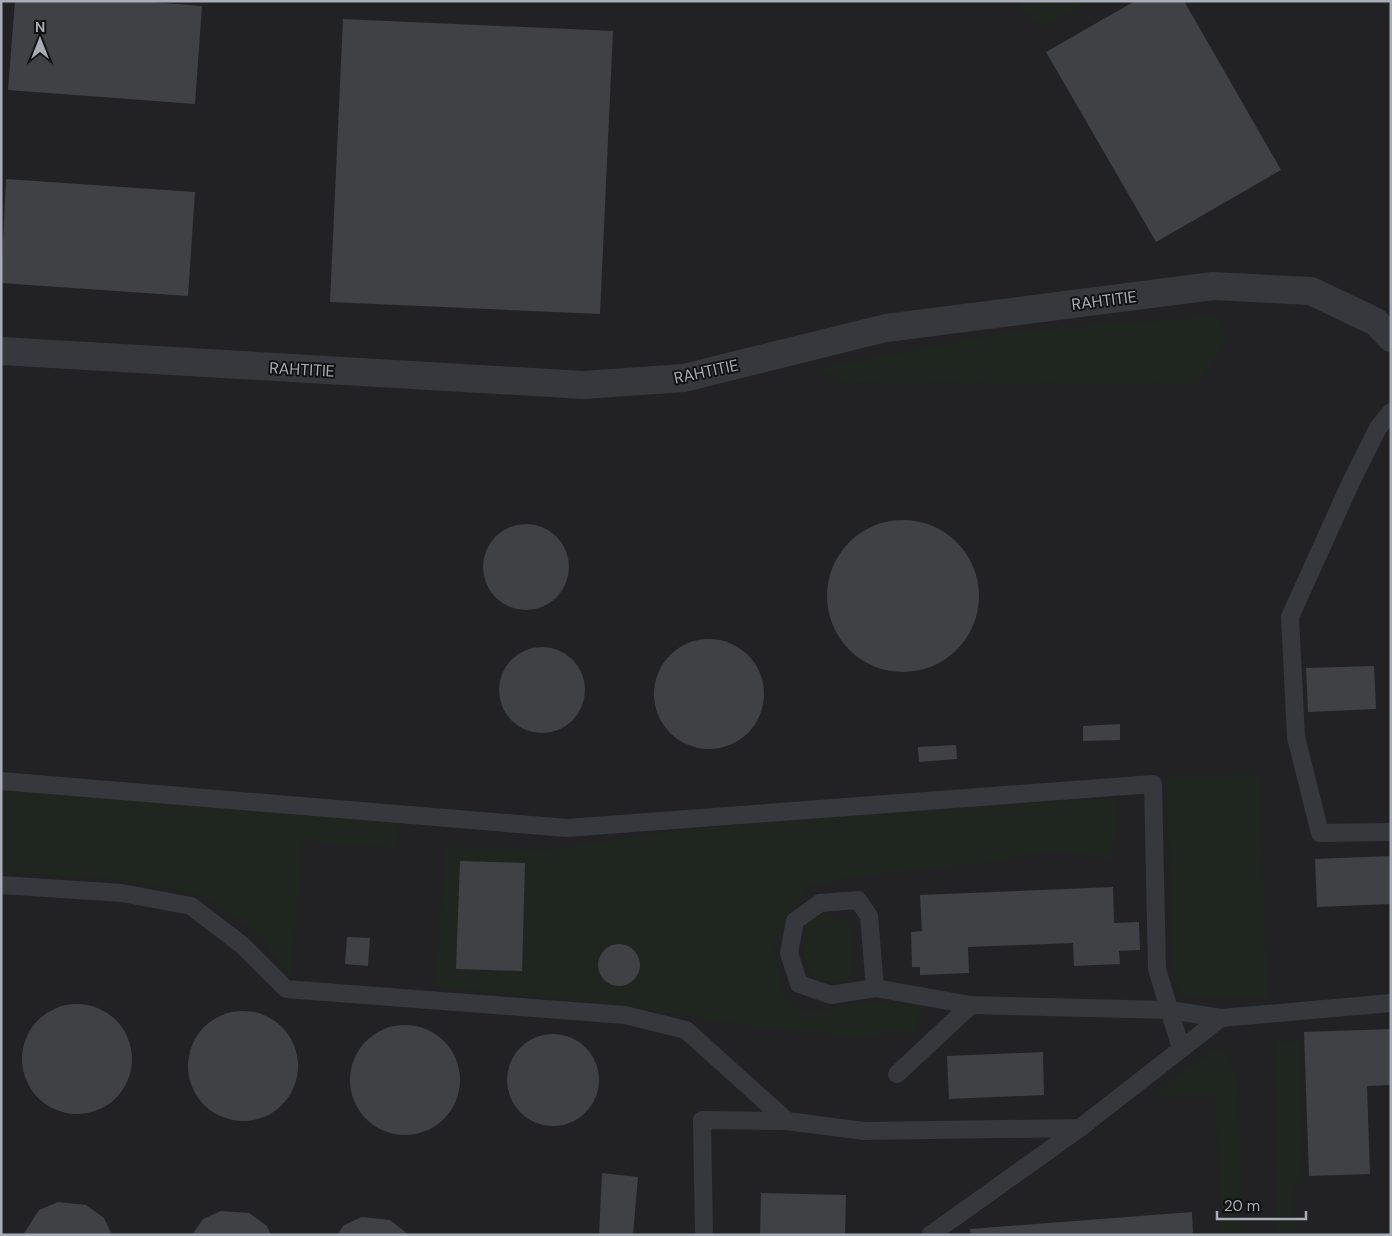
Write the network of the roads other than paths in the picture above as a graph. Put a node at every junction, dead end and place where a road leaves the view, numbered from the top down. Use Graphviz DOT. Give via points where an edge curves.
graph roads {
  1 [pos="1391,338"];
  2 [pos="1,351"];
  3 [pos="1391,412"];
  4 [pos="1,781"];
  5 [pos="1391,832"];
  6 [pos="1,885"];
  7 [pos="874,988"];
  8 [pos="1391,1003"];
  9 [pos="971,1005"];
  10 [pos="1169,1010"];
  11 [pos="1221,1018"];
  12 [pos="1180,1049"];
  13 [pos="897,1074"];
  14 [pos="787,1121"];
  15 [pos="1080,1128"];
  16 [pos="704,1235"];
  17 [pos="930,1235"];
  1 -- 2 [label="street, RAHTITIE" via="1376,322 1311,291 1213,286 886,328 684,378 584,385"];
  3 -- 5 [label="lane" via="1378,428 1351,482 1290,617 1296,738 1320,833"];
  4 -- 10 [label="lane" via="567,828 1153,784 1157,970"];
  6 -- 14 [label="lane" via="122,893 191,906 242,945 286,989 625,1014 686,1030"];
  7 -- 7 [label="lane" via="831,995 799,984 789,953 795,921 820,902 858,900 869,916"];
  7 -- 9 [label="lane"];
  8 -- 11 [label="lane"];
  9 -- 10 [label="lane"];
  9 -- 13 [label="lane"];
  10 -- 11 [label="lane"];
  10 -- 12 [label="lane"];
  11 -- 12 [label="lane"];
  12 -- 15 [label="lane"];
  14 -- 15 [label="lane" via="864,1131"];
  14 -- 16 [label="lane" via="702,1120"];
  15 -- 17 [label="lane"];
}
